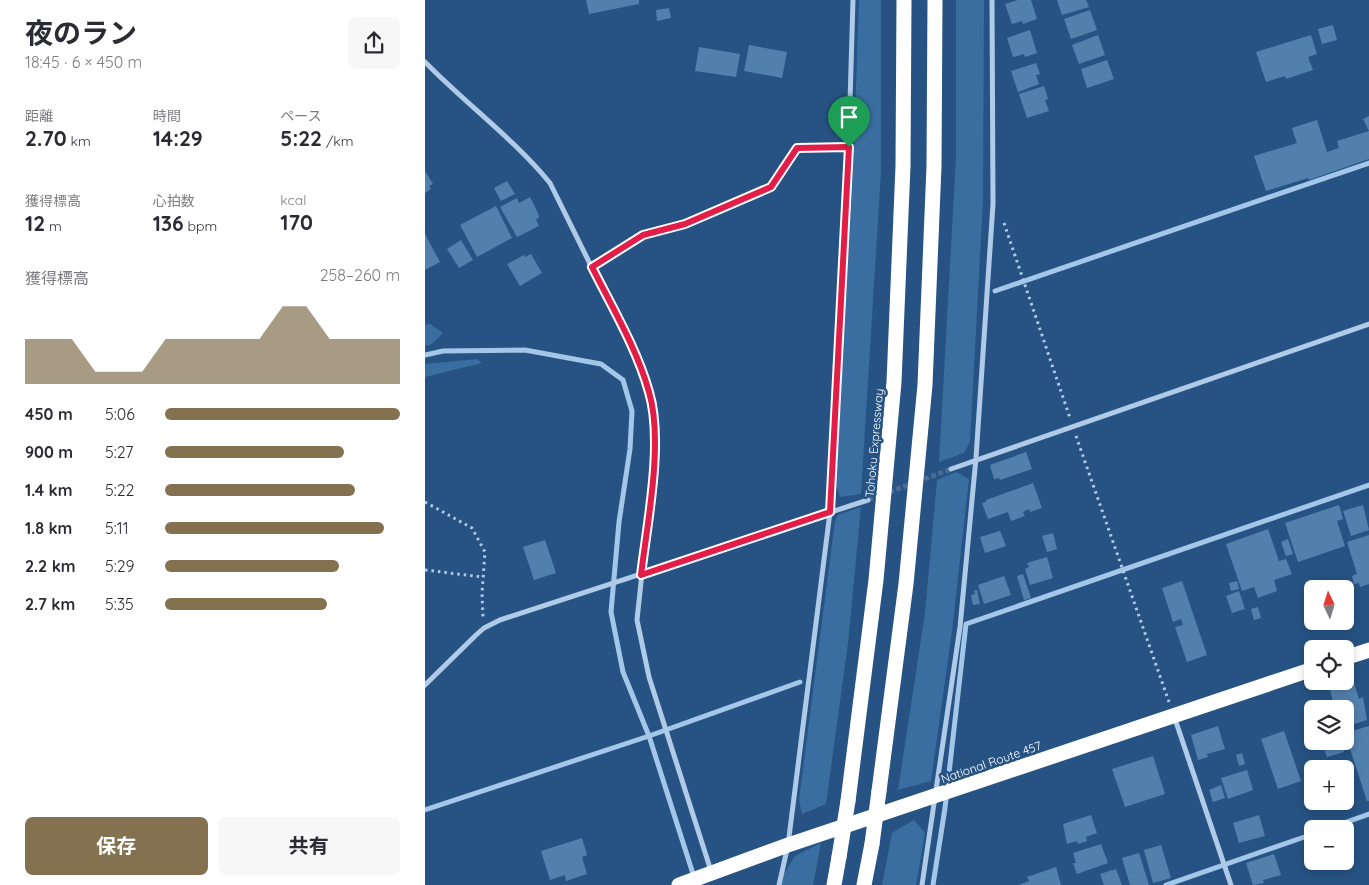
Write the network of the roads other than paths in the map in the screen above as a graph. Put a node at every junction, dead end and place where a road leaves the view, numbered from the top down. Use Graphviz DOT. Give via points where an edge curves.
graph roads {
  1 [pos="853,0"];
  2 [pos="904,0"];
  3 [pos="935,0"];
  4 [pos="992,0"];
  5 [pos="425,62"];
  6 [pos="1369,324"];
  7 [pos="976,458"];
  8 [pos="951,468"];
  9 [pos="868,500"];
  10 [pos="830,512"];
  11 [pos="641,575"];
  12 [pos="1369,650"];
  13 [pos="1354,655"];
  14 [pos="1304,672"];
  15 [pos="425,685"];
  16 [pos="1173,716"];
  17 [pos="935,797"];
  18 [pos="788,845"];
  19 [pos="712,874"];
  20 [pos="679,885"];
  21 [pos="779,885"];
  22 [pos="834,885"];
  23 [pos="864,885"];
  24 [pos="922,885"];
  25 [pos="1231,885"];
  1 -- 10 [label="street" via="849,147"];
  2 -- 22 [label="highway, Tohoku Expressway, bridge" via="903,166 894,382 876,580"];
  3 -- 23 [label="highway, bridge" via="934,166 925,385 906,584"];
  4 -- 7 [label="street" via="993,204"];
  5 -- 11 [label="street" via="529,157 550,183 640,365 650,394 654,426 653,470"];
  6 -- 7 [label="street"];
  7 -- 8 [label="street"];
  7 -- 17 [label="street" via="960,628"];
  9 -- 10 [label="street"];
  10 -- 11 [label="street"];
  10 -- 18 [label="street"];
  11 -- 15 [label="street" via="484,628"];
  11 -- 19 [label="street" via="637,620 649,678"];
  12 -- 13 [label="highway"];
  14 -- 16 [label="highway, National Route 457"];
  16 -- 17 [label="highway, National Route 457"];
  16 -- 25 [label="street"];
  17 -- 18 [label="highway, National Route 457"];
  17 -- 24 [label="street"];
  18 -- 19 [label="highway, National Route 457"];
  18 -- 21 [label="street"];
  19 -- 20 [label="highway, National Route 457"];
}
